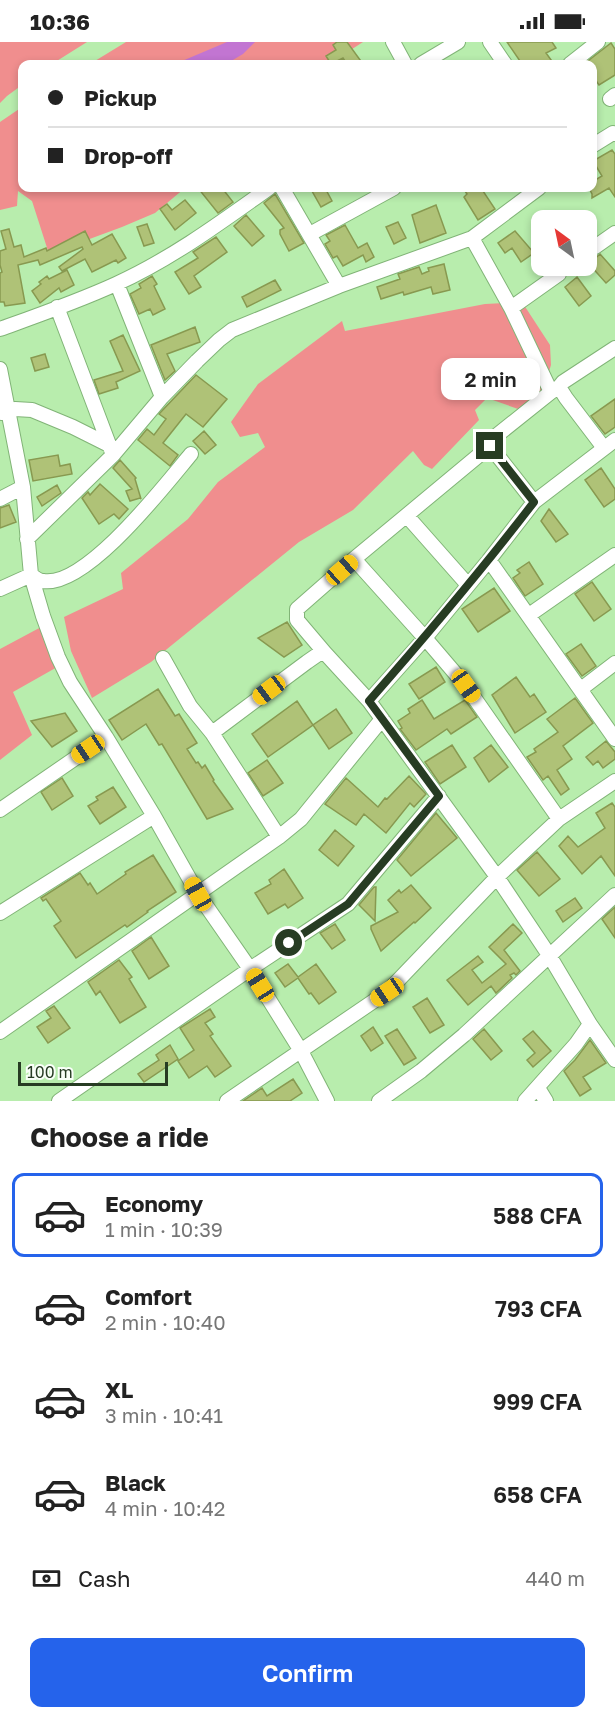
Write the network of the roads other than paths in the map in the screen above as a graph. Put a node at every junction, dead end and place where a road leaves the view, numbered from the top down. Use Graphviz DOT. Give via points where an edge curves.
graph roads {
  1 [pos="393,42"];
  2 [pos="458,42"];
  3 [pos="490,42"];
  4 [pos="598,42"];
  5 [pos="403,60"];
  6 [pos="428,60"];
  7 [pos="502,60"];
  8 [pos="575,60"];
  9 [pos="615,134"];
  10 [pos="597,142"];
  11 [pos="263,192"];
  12 [pos="284,192"];
  13 [pos="387,192"];
  14 [pos="534,192"];
  15 [pos="615,233"];
  16 [pos="310,234"];
  17 [pos="472,238"];
  18 [pos="597,246"];
  19 [pos="556,276"];
  20 [pos="117,284"];
  21 [pos="339,286"];
  22 [pos="57,308"];
  23 [pos="511,308"];
  24 [pos="0,329"];
  25 [pos="615,348"];
  26 [pos="0,369"];
  27 [pos="555,389"];
  28 [pos="162,397"];
  29 [pos="4,412"];
  30 [pos="610,444"];
  31 [pos="490,446"];
  32 [pos="111,450"];
  33 [pos="191,454"];
  34 [pos="23,487"];
  35 [pos="0,498"];
  36 [pos="534,502"];
  37 [pos="407,516"];
  38 [pos="27,539"];
  39 [pos="615,555"];
  40 [pos="354,559"];
  41 [pos="489,560"];
  42 [pos="31,575"];
  43 [pos="468,585"];
  44 [pos="0,589"];
  45 [pos="529,615"];
  46 [pos="425,638"];
  47 [pos="325,653"];
  48 [pos="163,658"];
  49 [pos="615,663"];
  50 [pos="581,689"];
  51 [pos="369,701"];
  52 [pos="382,719"];
  53 [pos="212,733"];
  54 [pos="106,737"];
  55 [pos="615,739"];
  56 [pos="615,781"];
  57 [pos="439,796"];
  58 [pos="0,810"];
  59 [pos="154,816"];
  60 [pos="559,819"];
  61 [pos="279,837"];
  62 [pos="497,877"];
  63 [pos="198,894"];
  64 [pos="615,895"];
  65 [pos="0,913"];
  66 [pos="549,955"];
  67 [pos="250,969"];
  68 [pos="590,1024"];
  69 [pos="0,1032"];
  70 [pos="301,1051"];
  71 [pos="615,1060"];
  72 [pos="538,1088"];
  73 [pos="59,1101"];
  74 [pos="227,1101"];
  75 [pos="327,1101"];
  76 [pos="379,1101"];
  77 [pos="525,1101"];
  78 [pos="546,1101"];
  1 -- 5 [label="street"];
  2 -- 6 [label="street"];
  3 -- 7 [label="street"];
  4 -- 8 [label="street"];
  9 -- 10 [label="street"];
  11 -- 20 [label="street" via="186,245"];
  12 -- 16 [label="street"];
  13 -- 16 [label="street"];
  14 -- 17 [label="street"];
  15 -- 18 [label="street"];
  16 -- 21 [label="street"];
  17 -- 21 [label="street"];
  17 -- 23 [label="street"];
  19 -- 23 [label="street"];
  20 -- 22 [label="street"];
  20 -- 28 [label="street"];
  21 -- 28 [label="street" via="232,330"];
  22 -- 24 [label="street"];
  22 -- 32 [label="street"];
  23 -- 27 [label="street"];
  25 -- 27 [label="street"];
  26 -- 29 [label="street"];
  27 -- 30 [label="street"];
  27 -- 31 [label="street" via="491,440"];
  28 -- 32 [label="street"];
  29 -- 32 [label="street" via="32,410 73,427"];
  29 -- 34 [label="street"];
  30 -- 36 [label="street"];
  31 -- 36 [label="street"];
  31 -- 37 [label="street"];
  32 -- 38 [label="street"];
  33 -- 42 [label="street" via="99,556 70,576 55,581 41,581"];
  34 -- 35 [label="street"];
  34 -- 38 [label="street"];
  36 -- 41 [label="street"];
  37 -- 40 [label="street"];
  37 -- 43 [label="street"];
  38 -- 42 [label="street"];
  39 -- 45 [label="street"];
  40 -- 46 [label="street"];
  40 -- 47 [label="street" via="297,609 297,620"];
  41 -- 43 [label="street"];
  41 -- 45 [label="street"];
  42 -- 44 [label="street"];
  42 -- 54 [label="street" via="62,665"];
  43 -- 46 [label="street"];
  45 -- 50 [label="street"];
  46 -- 51 [label="street"];
  46 -- 60 [label="street" via="466,686"];
  47 -- 51 [label="street"];
  47 -- 53 [label="street" via="307,662"];
  48 -- 53 [label="street" via="190,706"];
  49 -- 50 [label="street"];
  50 -- 55 [label="street"];
  51 -- 52 [label="street"];
  52 -- 57 [label="street"];
  52 -- 61 [label="street" via="301,819"];
  53 -- 61 [label="street"];
  54 -- 58 [label="street"];
  54 -- 59 [label="street"];
  56 -- 60 [label="street"];
  57 -- 62 [label="street"];
  57 -- 67 [label="street" via="348,904"];
  59 -- 63 [label="street"];
  59 -- 65 [label="street"];
  60 -- 62 [label="street"];
  61 -- 63 [label="street"];
  62 -- 66 [label="street"];
  62 -- 70 [label="street" via="387,992"];
  63 -- 67 [label="street"];
  63 -- 69 [label="street"];
  64 -- 66 [label="street"];
  66 -- 68 [label="street"];
  66 -- 76 [label="street" via="464,1035"];
  67 -- 70 [label="street"];
  67 -- 73 [label="street"];
  68 -- 71 [label="street"];
  68 -- 72 [label="street"];
  70 -- 74 [label="street"];
  70 -- 75 [label="street"];
  72 -- 77 [label="street"];
  72 -- 78 [label="street"];
}
